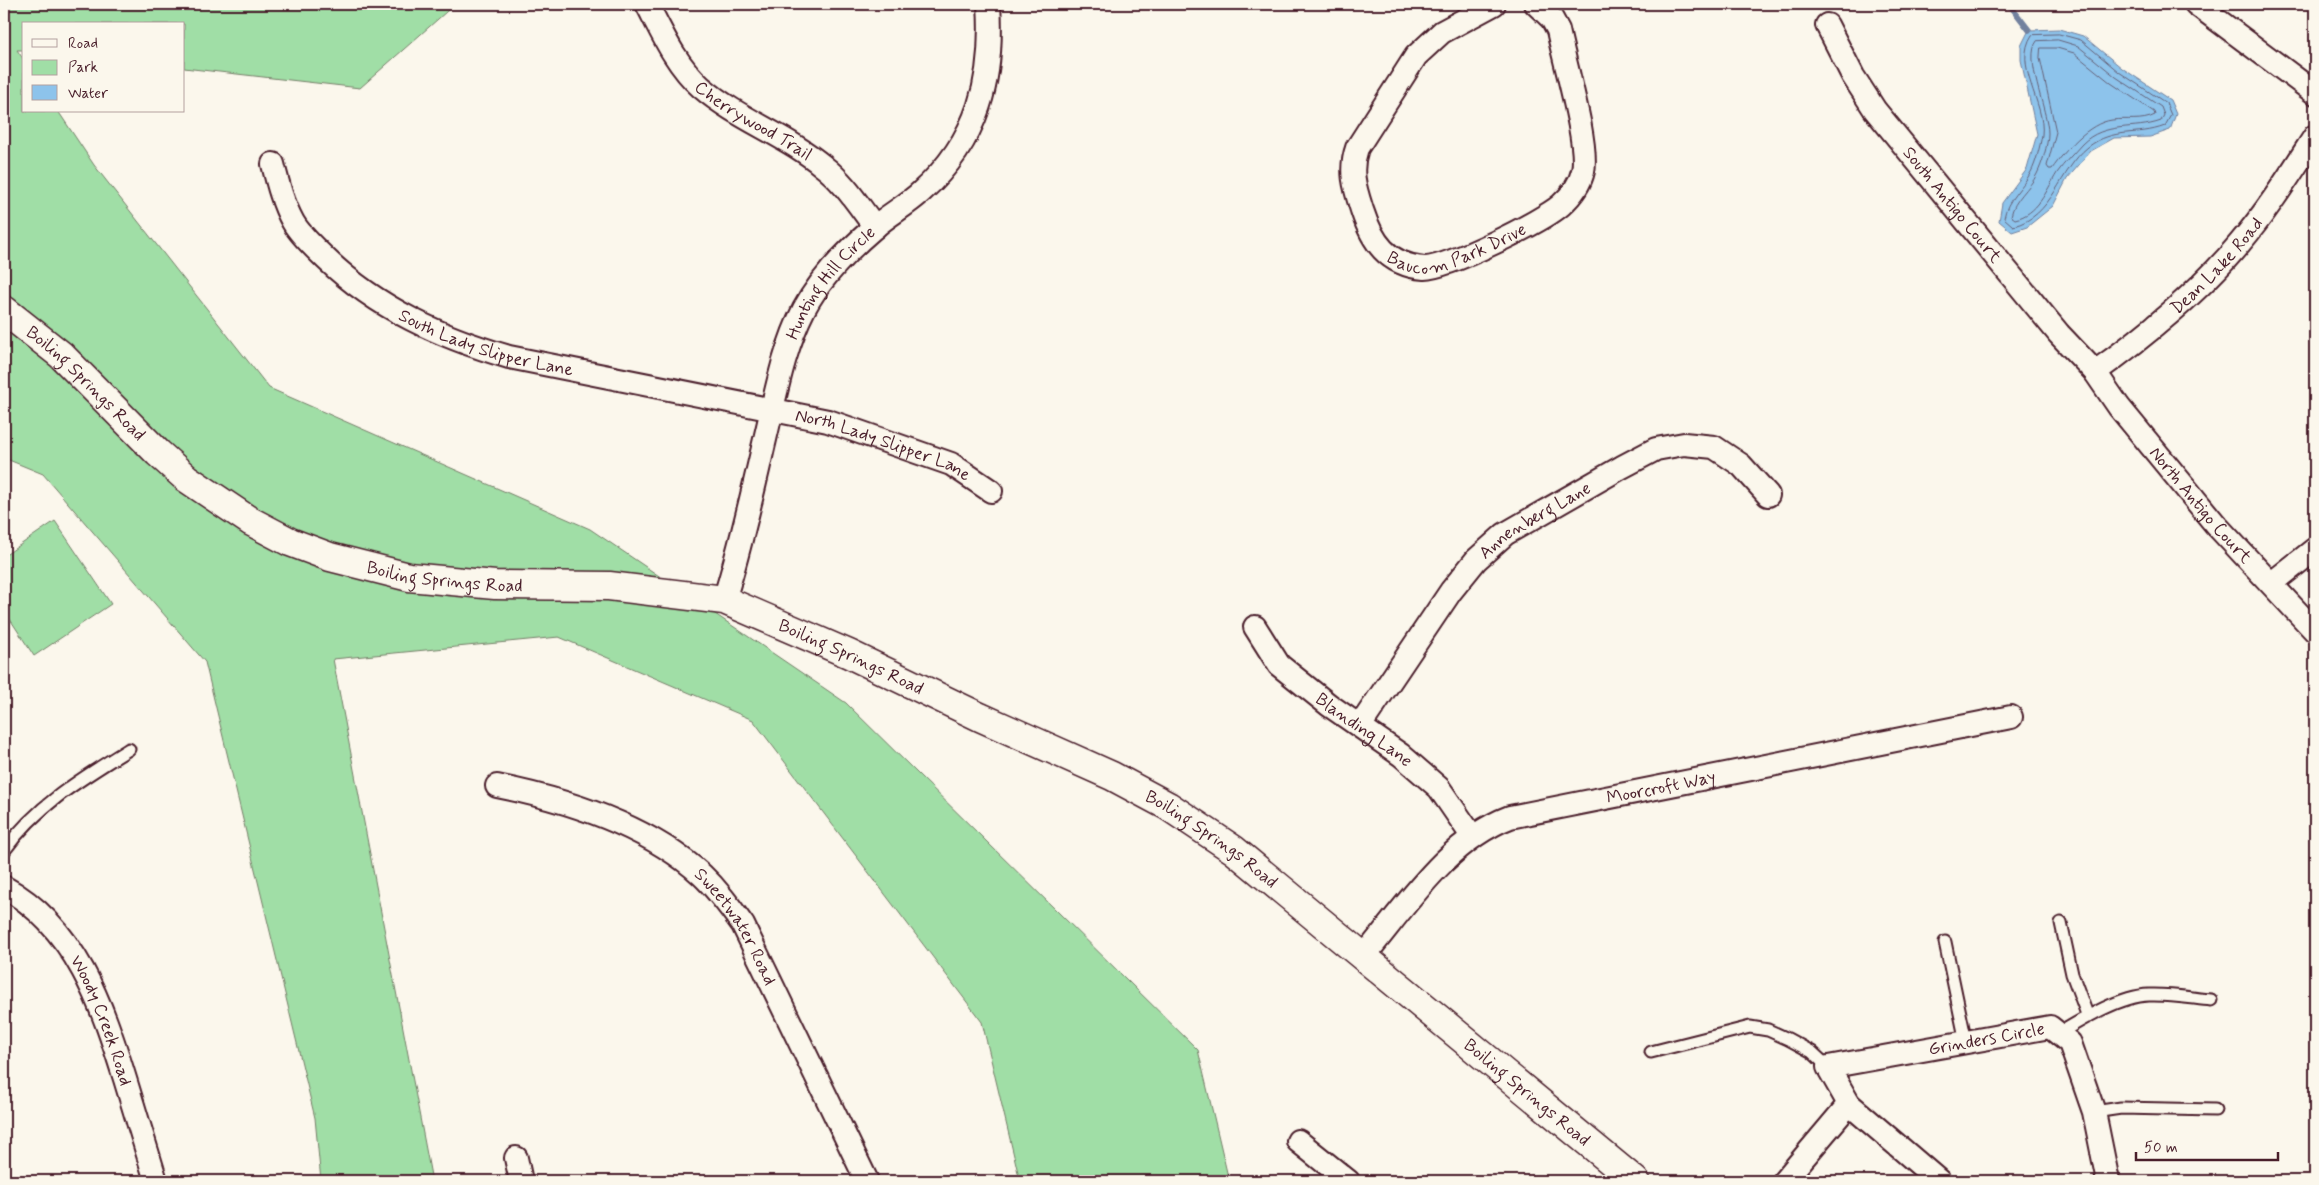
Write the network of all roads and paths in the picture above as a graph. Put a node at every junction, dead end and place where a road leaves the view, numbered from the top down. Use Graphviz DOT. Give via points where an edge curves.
graph roads {
  1 [pos="648,4"];
  2 [pos="989,4"];
  3 [pos="1494,4"];
  4 [pos="1536,4"];
  5 [pos="2196,4"];
  6 [pos="1827,24"];
  7 [pos="2315,93"];
  8 [pos="2315,136"];
  9 [pos="273,164"];
  10 [pos="875,227"];
  11 [pos="4,310"];
  12 [pos="2094,372"];
  13 [pos="772,409"];
  14 [pos="990,491"];
  15 [pos="1768,495"];
  16 [pos="2315,549"];
  17 [pos="2272,583"];
  18 [pos="724,600"];
  19 [pos="1255,628"];
  20 [pos="2315,631"];
  21 [pos="2011,716"];
  22 [pos="1360,726"];
  23 [pos="129,749"];
  24 [pos="497,786"];
  25 [pos="1472,836"];
  26 [pos="4,851"];
  27 [pos="4,888"];
  28 [pos="2061,924"];
  29 [pos="1945,942"];
  30 [pos="1364,956"];
  31 [pos="2211,1000"];
  32 [pos="2088,1016"];
  33 [pos="2058,1034"];
  34 [pos="1966,1042"];
  35 [pos="1651,1052"];
  36 [pos="1828,1067"];
  37 [pos="1849,1104"];
  38 [pos="2214,1110"];
  39 [pos="2094,1112"];
  40 [pos="1298,1141"];
  41 [pos="516,1158"];
  42 [pos="156,1181"];
  43 [pos="521,1181"];
  44 [pos="867,1181"];
  45 [pos="1348,1181"];
  46 [pos="1635,1181"];
  47 [pos="1784,1181"];
  48 [pos="1939,1181"];
  49 [pos="2108,1181"];
  1 -- 10 [label="street, Cherrywood Trail" via="674,55 701,87 824,166 839,180"];
  2 -- 10 [label="street, Hunting Hill Circle" via="991,34 987,81 964,138 947,164 921,192"];
  3 -- 4 [label="street, Baucom Park Drive" via="1442,32 1416,56 1353,157 1353,180 1370,233 1383,250 1412,266 1425,268 1447,264 1535,222 1560,206 1574,192 1580,180 1584,148 1558,30 1552,19"];
  5 -- 7 [label="street"];
  6 -- 12 [label="street, South Antigo Court" via="1853,76 1875,110"];
  8 -- 12 [label="street, Dean Lake Road" via="2275,199 2238,245 2133,345"];
  9 -- 13 [label="street, South Lady Slipper Lane" via="283,202 294,224 308,241 363,290 421,325 464,344 509,357"];
  10 -- 13 [label="street, Hunting Hill Circle" via="829,272 805,307 787,348"];
  11 -- 18 [label="street, Boiling Springs Road" via="60,355 186,478 250,521 290,542 330,557 409,577 495,585 609,586"];
  12 -- 17 [label="street, North Antigo Court" via="2216,525"];
  13 -- 14 [label="street, North Lady Slipper Lane" via="828,421 951,464"];
  13 -- 18 [label="street, Hunting Hill Circle" via="741,545"];
  15 -- 22 [label="street, Annenberg Lane" via="1741,465 1714,447 1684,444 1656,449 1622,467 1505,534 1476,560 1451,591"];
  16 -- 17 [label="street"];
  17 -- 20 [label="street, North Antigo Court"];
  18 -- 30 [label="street, Boiling Springs Road" via="1112,776 1168,806 1234,850"];
  19 -- 22 [label="street, Blanding Lane" via="1279,665"];
  21 -- 25 [label="street, Moorcroft Way" via="1510,817"];
  22 -- 25 [label="street, Blanding Lane" via="1401,755 1438,788"];
  23 -- 26 [label="lane" via="74,783 20,828"];
  24 -- 44 [label="street, Sweetwater Road" via="526,792 616,822 647,836 676,854 716,888 743,925"];
  25 -- 30 [label="street, Moorcroft Way" via="1436,871"];
  27 -- 42 [label="street, Woody Creek Road" via="50,923 74,953 91,982"];
  28 -- 32 [label="lane" via="2072,974"];
  29 -- 34 [label="lane"];
  30 -- 46 [label="street, Boiling Springs Road"];
  31 -- 32 [label="lane" via="2148,995"];
  32 -- 33 [label="lane"];
  33 -- 34 [label="street, Grinders Circle" via="2050,1027"];
  33 -- 39 [label="street, Grinders Circle" via="2070,1043"];
  34 -- 36 [label="street, Grinders Circle"];
  35 -- 36 [label="lane" via="1750,1027 1768,1030 1788,1039 1812,1052"];
  36 -- 37 [label="street"];
  37 -- 47 [label="street"];
  37 -- 48 [label="street"];
  38 -- 39 [label="lane" via="2121,1108"];
  39 -- 49 [label="street, Grinders Circle"];
  40 -- 45 [label="street"];
  41 -- 43 [label="street"];
}
